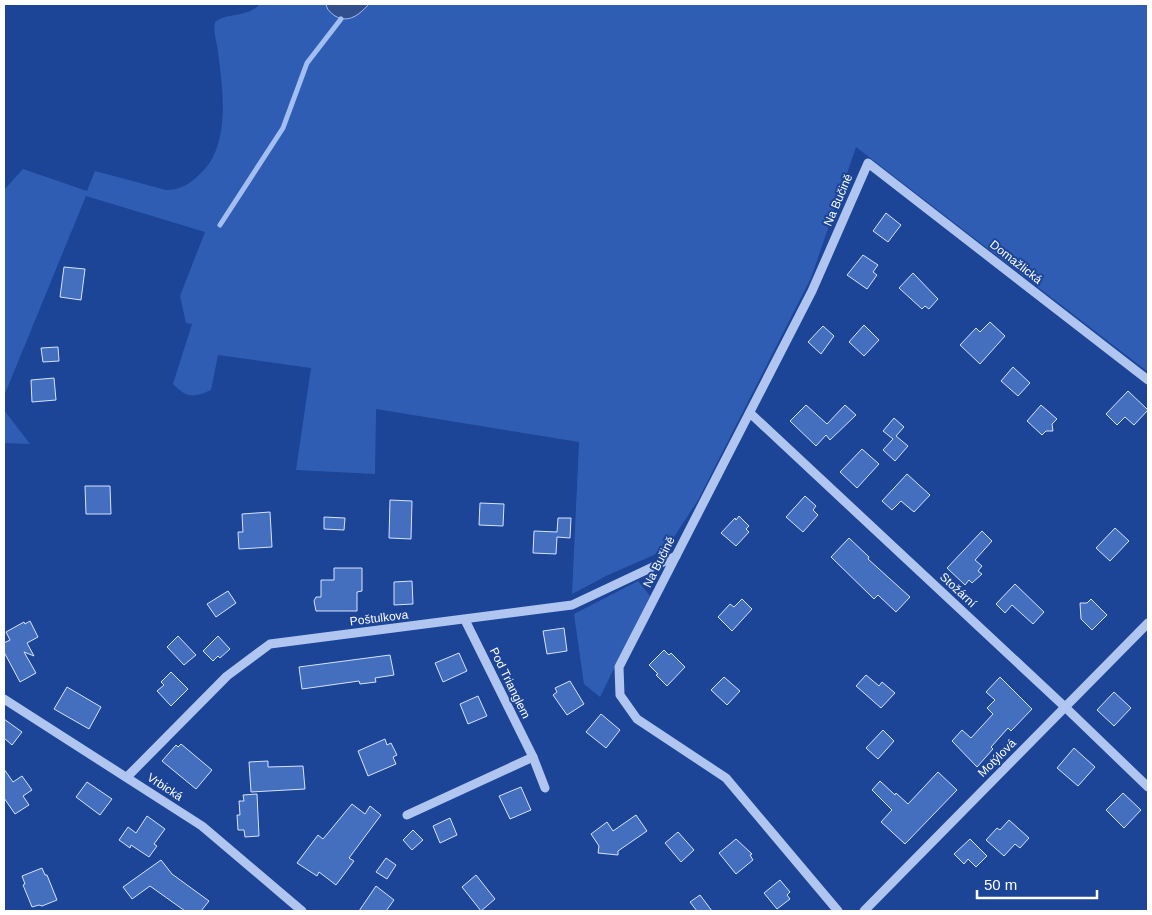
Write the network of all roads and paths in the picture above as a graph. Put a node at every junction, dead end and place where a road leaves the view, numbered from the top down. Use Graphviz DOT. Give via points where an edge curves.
graph roads {
  1 [pos="868,163"];
  2 [pos="1148,380"];
  3 [pos="750,413"];
  4 [pos="676,556"];
  5 [pos="465,620"];
  6 [pos="1148,623"];
  7 [pos="4,699"];
  8 [pos="1065,707"];
  9 [pos="533,757"];
  10 [pos="127,777"];
  11 [pos="545,788"];
  12 [pos="1148,788"];
  13 [pos="406,814"];
  14 [pos="302,911"];
  15 [pos="838,911"];
  16 [pos="864,911"];
  1 -- 2 [label="street, Domažlická"];
  1 -- 3 [label="street, Na Bučině" via="812,291"];
  3 -- 4 [label="street, Na Bučině"];
  3 -- 8 [label="street, Stožární"];
  4 -- 5 [label="street, Poštulkova" via="572,605"];
  4 -- 15 [label="street, Na Bučině" via="619,667 620,695 637,719 726,778"];
  5 -- 9 [label="street, Pod Trianglem"];
  5 -- 10 [label="street, Poštulkova" via="270,644 227,676"];
  6 -- 8 [label="street, Motýlová"];
  7 -- 10 [label="street, Vrbická"];
  8 -- 12 [label="street, Stožární"];
  8 -- 16 [label="street, Motýlová"];
  9 -- 11 [label="street, Pod Trianglem"];
  9 -- 13 [label="street"];
  10 -- 14 [label="street, Vrbická" via="202,826"];
}
